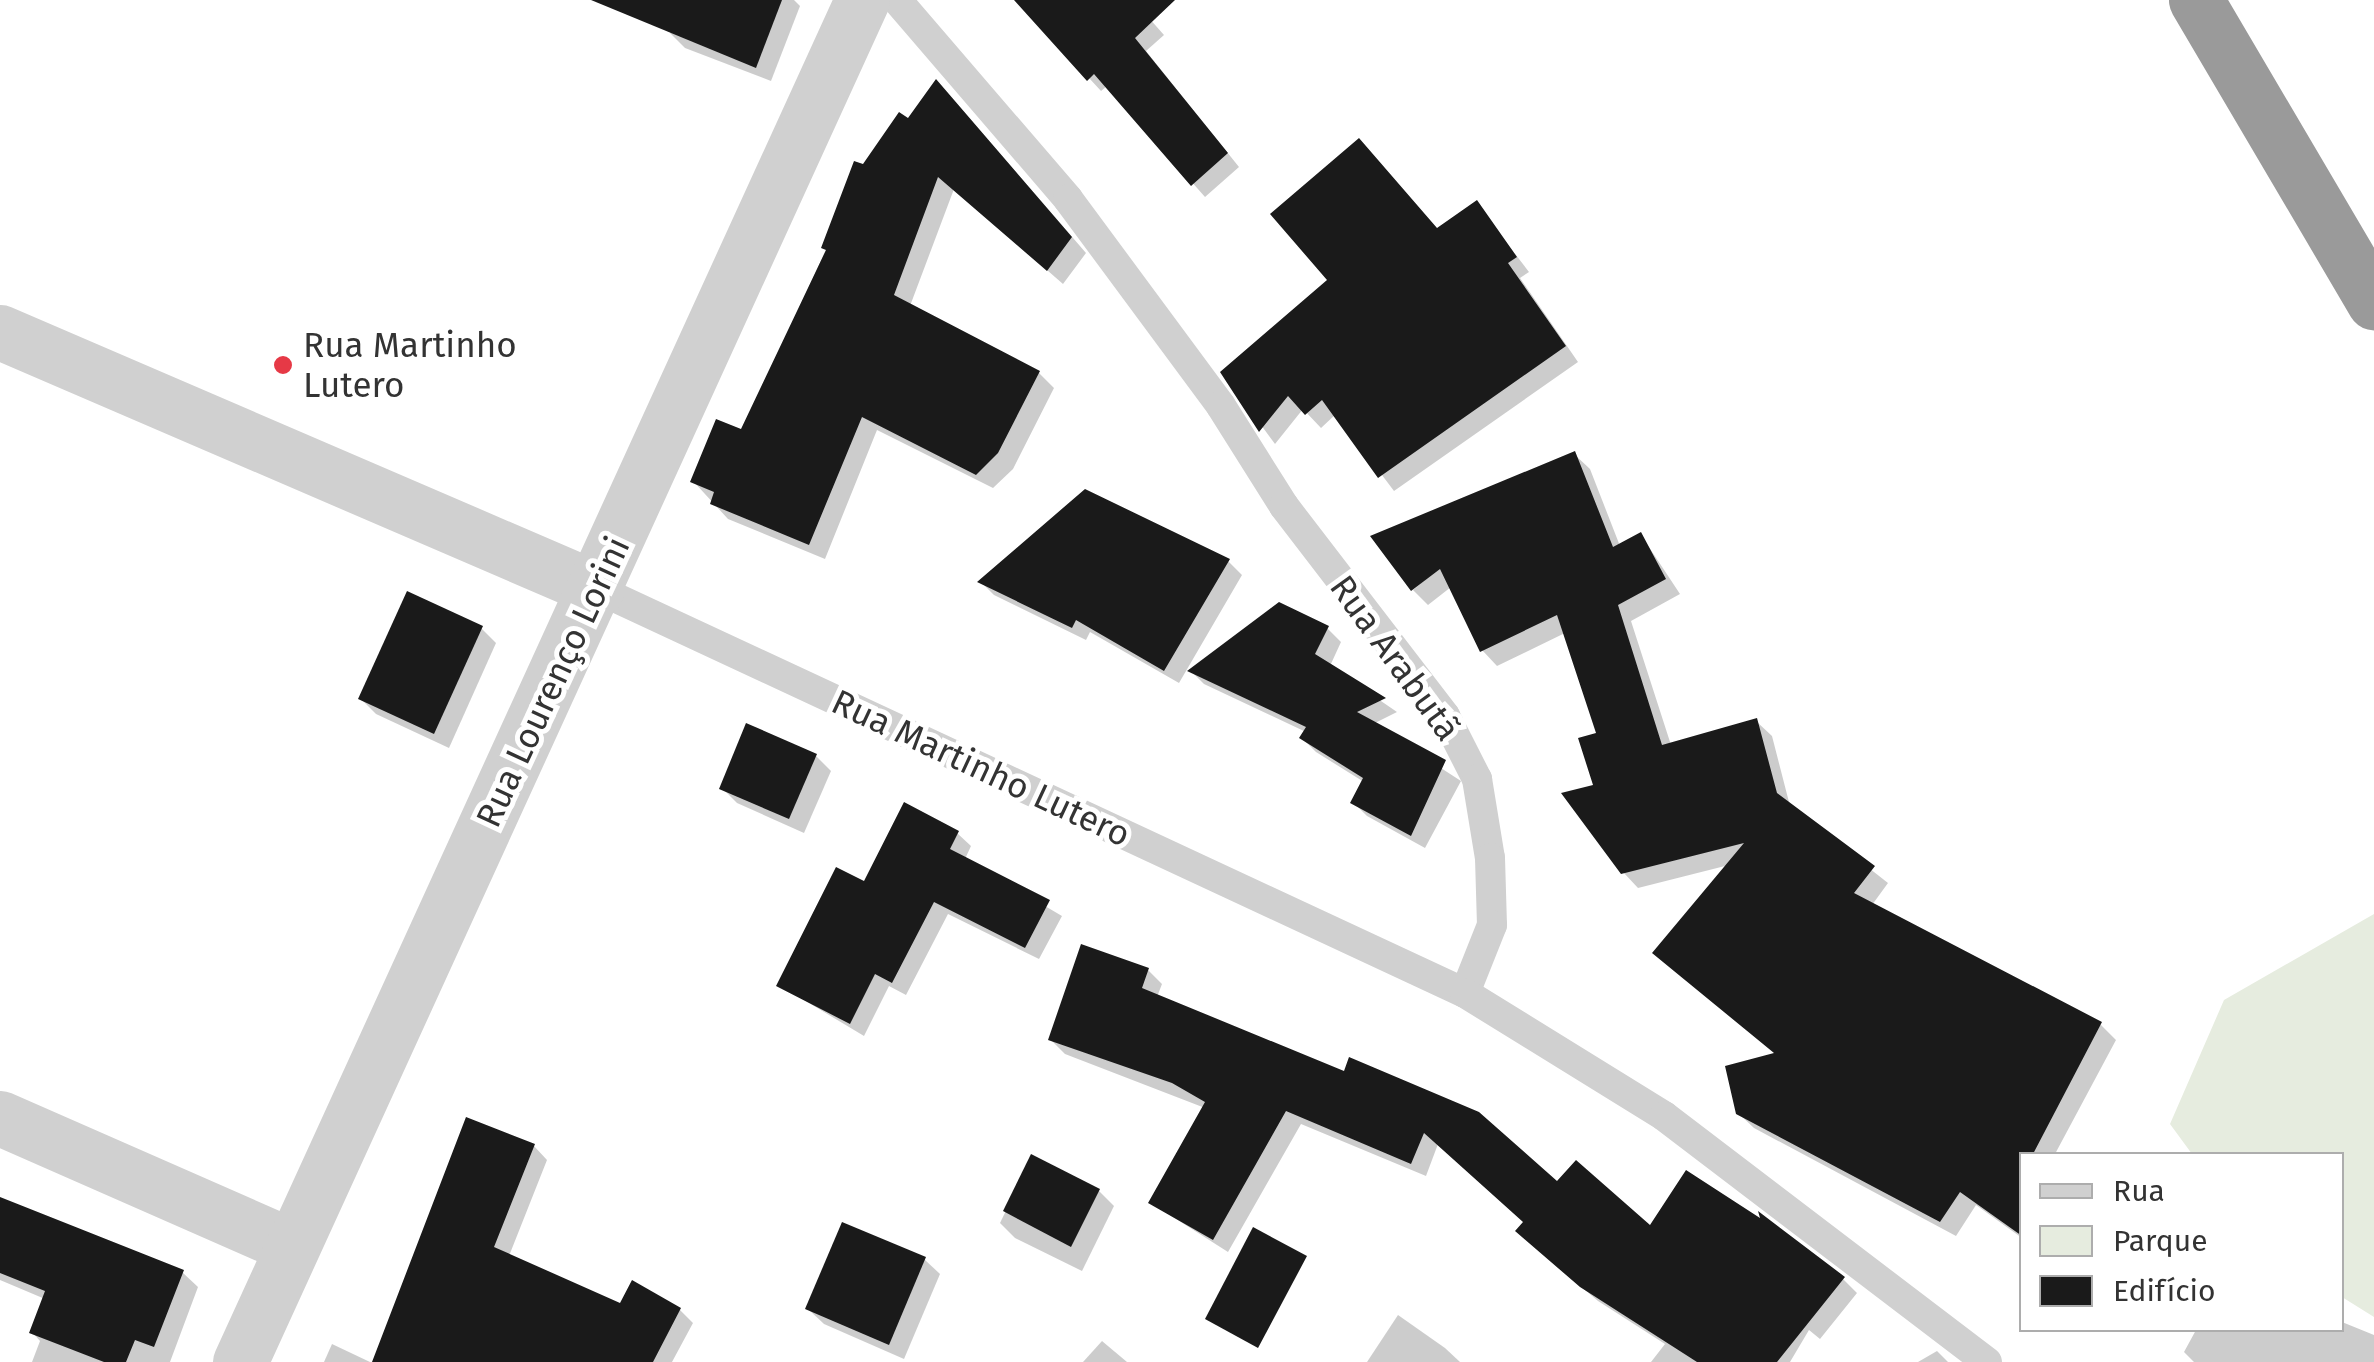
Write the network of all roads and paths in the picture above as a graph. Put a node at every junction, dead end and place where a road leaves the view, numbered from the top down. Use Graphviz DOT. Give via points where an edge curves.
graph roads {
  1 [pos="862,0"];
  2 [pos="896,0"];
  3 [pos="2196,0"];
  4 [pos="2374,302"];
  5 [pos="0,332"];
  6 [pos="597,589"];
  7 [pos="1466,992"];
  8 [pos="0,1118"];
  9 [pos="292,1246"];
  10 [pos="240,1362"];
  11 [pos="1987,1362"];
  1 -- 6 [label="street, Rua Lourenço Lorini"];
  2 -- 7 [label="lane, Rua Arabutã" via="1068,199 1221,406 1284,506 1445,716 1477,779 1490,858 1492,925"];
  3 -- 4 [label="highway"];
  5 -- 6 [label="street, Rua Martinho Lutero"];
  6 -- 7 [label="lane, Rua Martinho Lutero"];
  6 -- 9 [label="street, Rua Lourenço Lorini"];
  7 -- 11 [label="lane" via="1664,1116"];
  8 -- 9 [label="street"];
  9 -- 10 [label="street, Rua Lourenço Lorini"];
}
